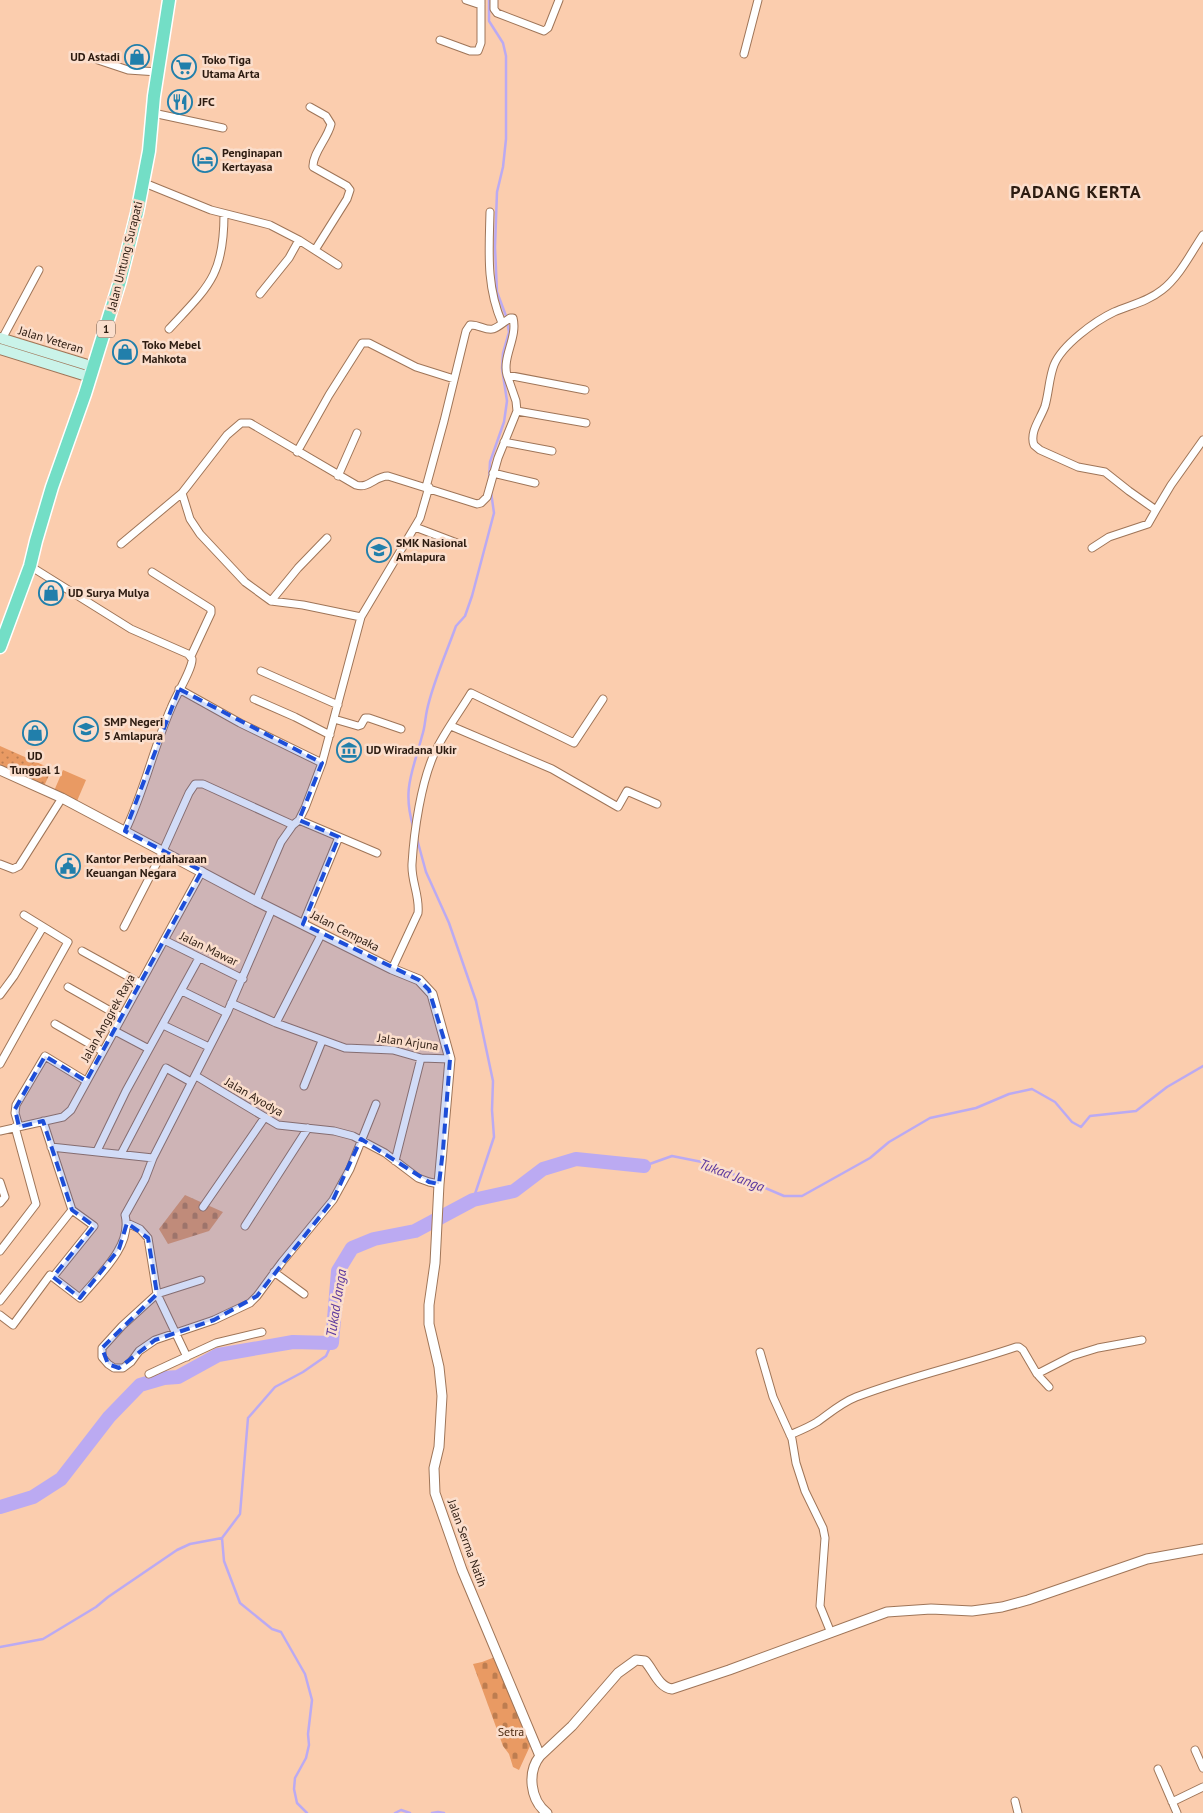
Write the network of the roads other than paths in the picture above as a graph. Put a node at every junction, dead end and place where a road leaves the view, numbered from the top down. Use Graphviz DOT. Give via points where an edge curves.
graph roads {
  1 [pos="169,0"];
  2 [pos="466,0"];
  3 [pos="494,0"];
  4 [pos="559,0"];
  5 [pos="758,0"];
  6 [pos="481,2"];
  7 [pos="440,40"];
  8 [pos="744,54"];
  9 [pos="98,60"];
  10 [pos="158,72"];
  11 [pos="310,107"];
  12 [pos="153,114"];
  13 [pos="222,128"];
  14 [pos="142,182"];
  15 [pos="490,212"];
  16 [pos="224,214"];
  17 [pos="1203,235"];
  18 [pos="299,240"];
  19 [pos="315,250"];
  20 [pos="338,265"];
  21 [pos="39,270"];
  22 [pos="260,294"];
  23 [pos="506,321"];
  24 [pos="169,329"];
  25 [pos="1,342"];
  26 [pos="92,372"];
  27 [pos="507,375"];
  28 [pos="454,378"];
  29 [pos="584,390"];
  30 [pos="517,411"];
  31 [pos="586,424"];
  32 [pos="357,432"];
  33 [pos="1203,440"];
  34 [pos="504,442"];
  35 [pos="552,451"];
  36 [pos="297,452"];
  37 [pos="493,473"];
  38 [pos="338,476"];
  39 [pos="535,483"];
  40 [pos="428,487"];
  41 [pos="182,493"];
  42 [pos="1156,510"];
  43 [pos="415,527"];
  44 [pos="327,538"];
  45 [pos="457,543"];
  46 [pos="121,544"];
  47 [pos="1092,548"];
  48 [pos="30,566"];
  49 [pos="152,572"];
  50 [pos="270,602"];
  51 [pos="361,617"];
  52 [pos="0,647"];
  53 [pos="191,656"];
  54 [pos="261,671"];
  55 [pos="179,690"];
  56 [pos="254,699"];
  57 [pos="603,699"];
  58 [pos="338,705"];
  59 [pos="334,719"];
  60 [pos="451,726"];
  61 [pos="401,729"];
  62 [pos="330,735"];
  63 [pos="322,763"];
  64 [pos="0,770"];
  65 [pos="62,798"];
  66 [pos="657,804"];
  67 [pos="296,822"];
  68 [pos="125,831"];
  69 [pos="339,837"];
  70 [pos="163,851"];
  71 [pos="377,853"];
  72 [pos="0,864"];
  73 [pos="202,872"];
  74 [pos="256,901"];
  75 [pos="272,909"];
  76 [pos="24,916"];
  77 [pos="303,924"];
  78 [pos="124,927"];
  79 [pos="44,928"];
  80 [pos="322,932"];
  81 [pos="164,940"];
  82 [pos="82,951"];
  83 [pos="199,958"];
  84 [pos="392,969"];
  85 [pos="243,978"];
  86 [pos="140,984"];
  87 [pos="68,988"];
  88 [pos="182,991"];
  89 [pos="0,994"];
  90 [pos="231,1003"];
  91 [pos="227,1013"];
  92 [pos="121,1017"];
  93 [pos="276,1023"];
  94 [pos="55,1024"];
  95 [pos="163,1025"];
  96 [pos="113,1030"];
  97 [pos="322,1041"];
  98 [pos="209,1047"];
  99 [pos="149,1049"];
  100 [pos="102,1051"];
  101 [pos="422,1058"];
  102 [pos="1,1059"];
  103 [pos="450,1059"];
  104 [pos="193,1079"];
  105 [pos="86,1081"];
  106 [pos="304,1086"];
  107 [pos="376,1104"];
  108 [pos="265,1117"];
  109 [pos="44,1121"];
  110 [pos="17,1127"];
  111 [pos="308,1128"];
  112 [pos="0,1131"];
  113 [pos="361,1139"];
  114 [pos="51,1147"];
  115 [pos="97,1151"];
  116 [pos="121,1154"];
  117 [pos="153,1158"];
  118 [pos="395,1161"];
  119 [pos="0,1182"];
  120 [pos="439,1184"];
  121 [pos="0,1203"];
  122 [pos="203,1207"];
  123 [pos="72,1210"];
  124 [pos="127,1224"];
  125 [pos="245,1226"];
  126 [pos="0,1251"];
  127 [pos="435,1264"];
  128 [pos="274,1272"];
  129 [pos="53,1277"];
  130 [pos="201,1280"];
  131 [pos="157,1294"];
  132 [pos="304,1294"];
  133 [pos="0,1301"];
  134 [pos="0,1315"];
  135 [pos="262,1332"];
  136 [pos="176,1334"];
  137 [pos="1142,1340"];
  138 [pos="760,1352"];
  139 [pos="186,1357"];
  140 [pos="149,1374"];
  141 [pos="1037,1374"];
  142 [pos="1049,1387"];
  143 [pos="790,1435"];
  144 [pos="1203,1549"];
  145 [pos="831,1633"];
  146 [pos="1195,1750"];
  147 [pos="540,1756"];
  148 [pos="1203,1768"];
  149 [pos="1158,1769"];
  150 [pos="1203,1786"];
  151 [pos="1015,1801"];
  152 [pos="1172,1802"];
  153 [pos="547,1813"];
  154 [pos="1018,1813"];
  155 [pos="1177,1813"];
  1 -- 10 [label="highway, Jalan Untung Surapati / 1"];
  2 -- 6 [label="street"];
  3 -- 4 [label="street" via="497,13 544,31"];
  5 -- 8 [label="street"];
  6 -- 7 [label="street" via="481,43 478,51"];
  9 -- 10 [label="street" via="128,70"];
  10 -- 12 [label="highway, Jalan Untung Surapati / 1"];
  11 -- 19 [label="street" via="326,116 331,124 315,156 314,167 350,190"];
  12 -- 13 [label="street"];
  12 -- 14 [label="highway, Jalan Untung Surapati / 1"];
  14 -- 16 [label="street"];
  14 -- 26 [label="highway, Jalan Untung Surapati / 1" via="120,281"];
  15 -- 23 [label="street" via="489,274 493,296"];
  16 -- 18 [label="street" via="270,225"];
  16 -- 24 [label="street" via="224,239 215,272"];
  17 -- 42 [label="street" via="1165,288 1144,302 1102,318 1061,352 1050,376 1044,407 1033,435 1036,448 1078,467 1105,472"];
  18 -- 19 [label="street"];
  18 -- 22 [label="street"];
  19 -- 20 [label="street"];
  21 -- 25 [label="street"];
  23 -- 27 [label="street" via="514,319 515,327 506,365"];
  23 -- 28 [label="street" via="490,329 472,324 467,327"];
  25 -- 26 [label="main road, Jalan Veteran"];
  26 -- 48 [label="highway, Jalan Untung Surapati / 1" via="52,487"];
  27 -- 29 [label="street"];
  27 -- 30 [label="street"];
  28 -- 36 [label="street" via="416,367 369,343 362,343"];
  28 -- 40 [label="street"];
  30 -- 31 [label="street"];
  30 -- 34 [label="street"];
  32 -- 38 [label="street"];
  33 -- 42 [label="street"];
  34 -- 35 [label="street"];
  34 -- 37 [label="street"];
  36 -- 38 [label="street"];
  36 -- 41 [label="street" via="250,423 241,423 227,435"];
  37 -- 39 [label="street"];
  37 -- 40 [label="street" via="488,493 480,503"];
  38 -- 40 [label="street" via="362,487 388,476"];
  40 -- 43 [label="street" via="422,514"];
  41 -- 46 [label="street"];
  41 -- 50 [label="street" via="190,519 200,534 245,582"];
  42 -- 47 [label="street" via="1148,524 1109,537"];
  43 -- 45 [label="street"];
  43 -- 51 [label="street"];
  44 -- 50 [label="street"];
  48 -- 52 [label="highway, Jalan Untung Surapati / 1"];
  48 -- 53 [label="street" via="130,629"];
  49 -- 53 [label="street" via="210,609"];
  50 -- 51 [label="street"];
  51 -- 58 [label="street"];
  53 -- 55 [label="street" via="193,663"];
  54 -- 58 [label="street"];
  55 -- 63 [label="street"];
  55 -- 68 [label="street"];
  56 -- 62 [label="street"];
  57 -- 60 [label="street" via="574,743 471,693"];
  58 -- 59 [label="street"];
  59 -- 61 [label="street" via="358,726 369,718"];
  59 -- 62 [label="street"];
  60 -- 66 [label="street" via="552,769 618,807 627,791"];
  60 -- 84 [label="street" via="434,754 424,786 412,867 418,913"];
  62 -- 63 [label="street"];
  63 -- 67 [label="street" via="306,808"];
  64 -- 65 [label="street, Jalan Cempaka"];
  65 -- 68 [label="street, Jalan Cempaka"];
  65 -- 72 [label="street" via="19,866 13,869"];
  67 -- 69 [label="street"];
  67 -- 70 [label="street" via="199,783 192,786"];
  67 -- 74 [label="street" via="282,842"];
  68 -- 70 [label="street, Jalan Cempaka"];
  69 -- 71 [label="street"];
  69 -- 77 [label="street"];
  70 -- 73 [label="street, Jalan Cempaka"];
  70 -- 78 [label="street"];
  73 -- 74 [label="street, Jalan Cempaka"];
  73 -- 81 [label="street, Jalan Anggrek Raya"];
  74 -- 75 [label="street, Jalan Cempaka"];
  75 -- 77 [label="street, Jalan Cempaka"];
  75 -- 85 [label="street"];
  76 -- 79 [label="street"];
  77 -- 80 [label="street, Jalan Cempaka"];
  79 -- 89 [label="street"];
  79 -- 102 [label="street" via="68,942"];
  80 -- 84 [label="street, Jalan Cempaka"];
  80 -- 93 [label="street"];
  81 -- 83 [label="street, Jalan Mawar"];
  81 -- 86 [label="street, Jalan Anggrek Raya"];
  82 -- 86 [label="street"];
  83 -- 85 [label="street, Jalan Mawar"];
  83 -- 88 [label="street"];
  84 -- 103 [label="street, Jalan Cempaka" via="420,980 429,990"];
  85 -- 90 [label="street"];
  86 -- 92 [label="street, Jalan Anggrek Raya"];
  87 -- 92 [label="street"];
  88 -- 91 [label="street"];
  88 -- 95 [label="street"];
  90 -- 91 [label="street"];
  90 -- 93 [label="street, Jalan Arjuna"];
  91 -- 98 [label="street"];
  92 -- 96 [label="street, Jalan Anggrek Raya"];
  93 -- 97 [label="street, Jalan Arjuna"];
  94 -- 100 [label="street"];
  95 -- 98 [label="street"];
  95 -- 99 [label="street"];
  96 -- 99 [label="street"];
  96 -- 100 [label="street, Jalan Anggrek Raya"];
  97 -- 101 [label="street, Jalan Arjuna" via="345,1048 392,1050"];
  97 -- 106 [label="street"];
  98 -- 104 [label="street"];
  99 -- 115 [label="street"];
  100 -- 105 [label="street, Jalan Anggrek Raya"];
  101 -- 103 [label="street, Jalan Arjuna"];
  101 -- 118 [label="street"];
  103 -- 120 [label="street, Jalan Cempaka"];
  104 -- 108 [label="street, Jalan Ayodya"];
  104 -- 116 [label="street, Jalan Ayodya" via="166,1068"];
  104 -- 117 [label="street"];
  105 -- 109 [label="street, Jalan Anggrek Raya" via="67,1114"];
  105 -- 110 [label="street" via="45,1056 16,1105"];
  107 -- 113 [label="street"];
  108 -- 111 [label="street, Jalan Ayodya" via="278,1125"];
  108 -- 122 [label="street"];
  109 -- 110 [label="street, Jalan Anggrek Raya"];
  109 -- 114 [label="street"];
  110 -- 112 [label="street, Jalan Anggrek Raya"];
  110 -- 126 [label="street" via="36,1204"];
  111 -- 113 [label="street, Jalan Ayodya"];
  111 -- 125 [label="street"];
  113 -- 118 [label="street, Jalan Ayodya"];
  113 -- 128 [label="street" via="350,1169 333,1200"];
  114 -- 115 [label="street"];
  114 -- 123 [label="street"];
  115 -- 116 [label="street"];
  116 -- 117 [label="street"];
  117 -- 124 [label="street" via="125,1215"];
  118 -- 120 [label="street, Jalan Ayodya" via="418,1178"];
  119 -- 121 [label="street" via="5,1197"];
  120 -- 127 [label="street, Jalan Cempaka"];
  123 -- 129 [label="street" via="94,1226"];
  123 -- 133 [label="street"];
  124 -- 129 [label="street" via="119,1249 80,1298"];
  124 -- 131 [label="street" via="140,1229 148,1238"];
  127 -- 147 [label="street, Jalan Serma Natih" via="429,1324 442,1396 439,1447 434,1468 435,1493 462,1570"];
  128 -- 132 [label="street"];
  128 -- 136 [label="street" via="250,1303"];
  129 -- 134 [label="street" via="50,1275 13,1325"];
  130 -- 131 [label="street"];
  131 -- 136 [label="street"];
  131 -- 136 [label="street" via="102,1348 102,1357 114,1368 123,1368 155,1340"];
  135 -- 139 [label="street" via="216,1343"];
  136 -- 139 [label="street"];
  137 -- 141 [label="street" via="1072,1356"];
  138 -- 143 [label="street" via="773,1397"];
  139 -- 140 [label="street"];
  141 -- 142 [label="street"];
  141 -- 143 [label="street" via="1023,1350 1016,1347 854,1398"];
  143 -- 145 [label="street" via="805,1490 823,1528 820,1606"];
  144 -- 145 [label="street" via="1147,1559 1002,1607 972,1611 887,1612"];
  145 -- 147 [label="street" via="672,1689 662,1684 645,1661 633,1661"];
  146 -- 148 [label="street"];
  147 -- 153 [label="street" via="531,1771 532,1782 538,1801"];
  149 -- 152 [label="street"];
  150 -- 152 [label="street"];
  151 -- 154 [label="street"];
  152 -- 155 [label="street"];
}
